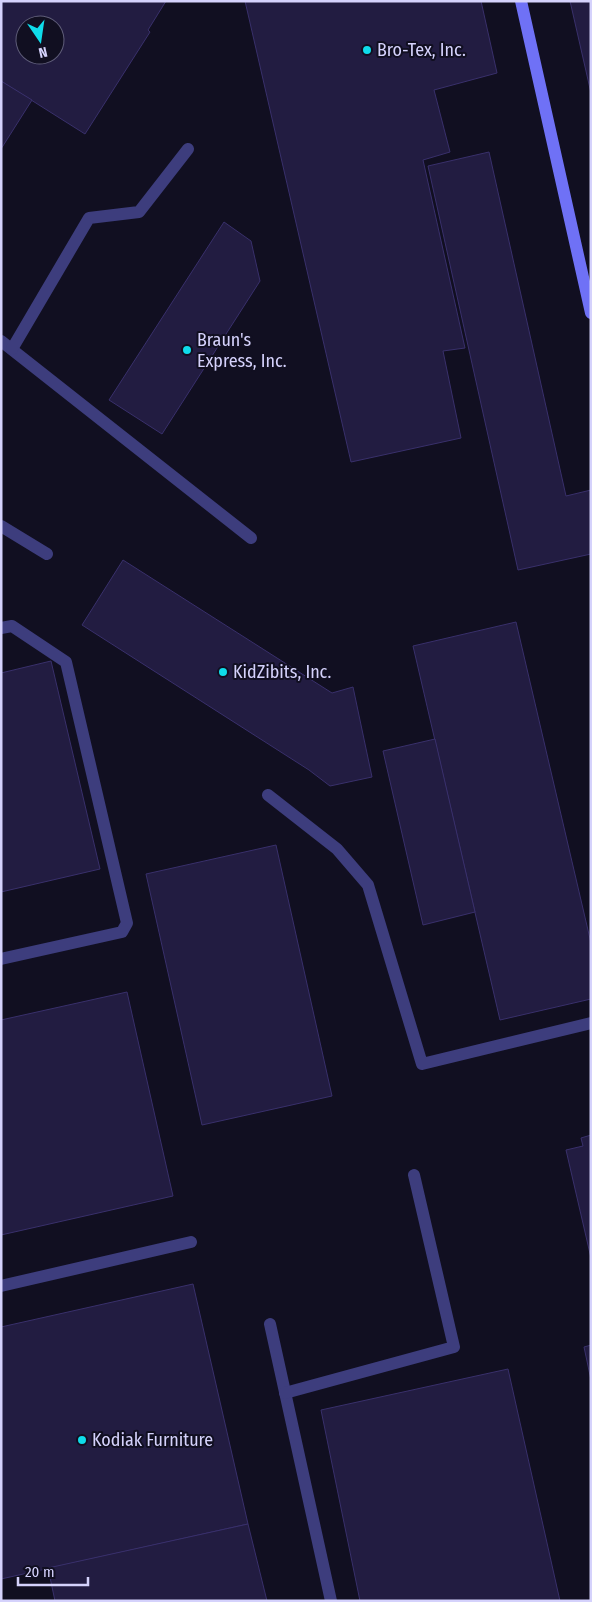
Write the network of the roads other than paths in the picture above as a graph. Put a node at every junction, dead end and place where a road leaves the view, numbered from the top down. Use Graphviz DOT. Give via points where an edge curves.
graph roads {
  1 [pos="521,1"];
  2 [pos="188,149"];
  3 [pos="591,313"];
  4 [pos="1,341"];
  5 [pos="12,349"];
  6 [pos="1,526"];
  7 [pos="251,538"];
  8 [pos="47,554"];
  9 [pos="1,628"];
  10 [pos="268,795"];
  11 [pos="1,959"];
  12 [pos="591,1023"];
  13 [pos="414,1175"];
  14 [pos="191,1242"];
  15 [pos="1,1286"];
  16 [pos="270,1324"];
  17 [pos="285,1393"];
  18 [pos="331,1601"];
  1 -- 3 [label="street"];
  2 -- 5 [label="lane" via="139,212 89,218"];
  4 -- 5 [label="lane"];
  5 -- 7 [label="lane"];
  6 -- 8 [label="lane"];
  9 -- 11 [label="lane" via="12,626 66,662 127,923 122,932"];
  10 -- 12 [label="lane" via="337,849 368,885 422,1064"];
  13 -- 17 [label="lane" via="454,1347"];
  14 -- 15 [label="lane"];
  16 -- 17 [label="lane"];
  17 -- 18 [label="lane"];
}
